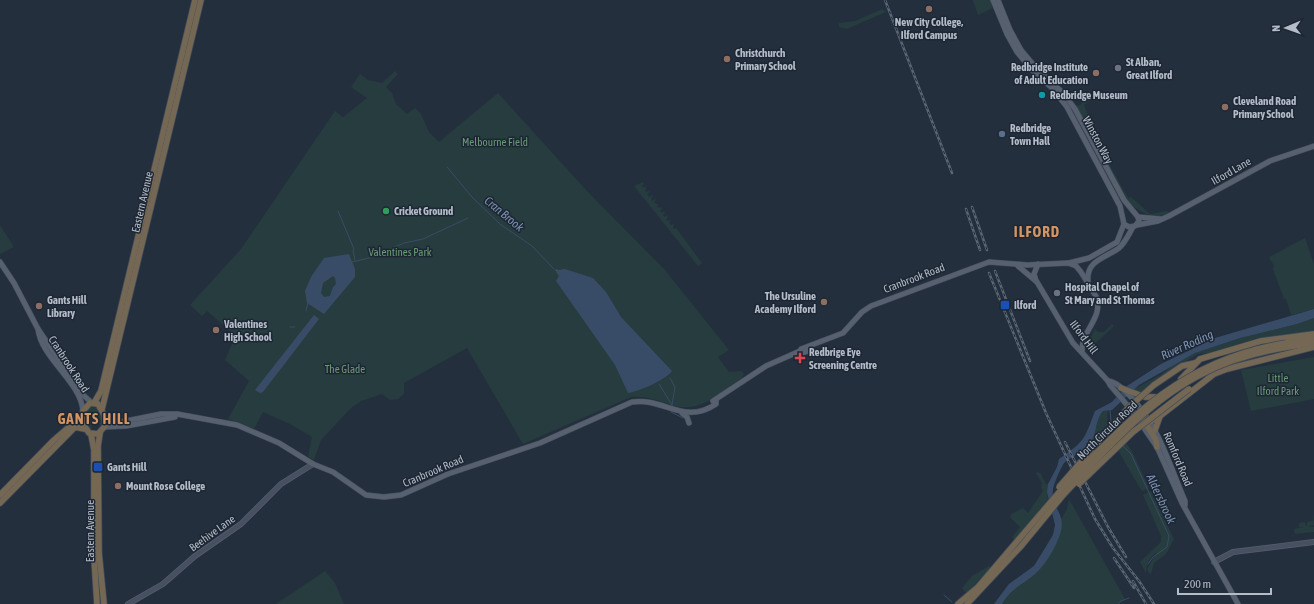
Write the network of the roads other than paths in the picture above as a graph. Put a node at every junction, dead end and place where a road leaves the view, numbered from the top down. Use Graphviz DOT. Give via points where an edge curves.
graph roads {
  1 [pos="195,0"];
  2 [pos="201,0"];
  3 [pos="993,0"];
  4 [pos="998,0"];
  5 [pos="1314,146"];
  6 [pos="1133,212"];
  7 [pos="1138,216"];
  8 [pos="1123,217"];
  9 [pos="1161,219"];
  10 [pos="1124,224"];
  11 [pos="1135,226"];
  12 [pos="0,262"];
  13 [pos="1068,263"];
  14 [pos="1038,264"];
  15 [pos="1017,265"];
  16 [pos="1037,282"];
  17 [pos="1089,284"];
  18 [pos="38,329"];
  19 [pos="1314,334"];
  20 [pos="1084,338"];
  21 [pos="1314,338"];
  22 [pos="1071,339"];
  23 [pos="1314,343"];
  24 [pos="1287,345"];
  25 [pos="1314,347"];
  26 [pos="1082,352"];
  27 [pos="1208,357"];
  28 [pos="1195,363"];
  29 [pos="1214,374"];
  30 [pos="1203,383"];
  31 [pos="1120,390"];
  32 [pos="1155,397"];
  33 [pos="93,403"];
  34 [pos="1142,408"];
  35 [pos="679,411"];
  36 [pos="103,412"];
  37 [pos="82,414"];
  38 [pos="179,416"];
  39 [pos="1160,416"];
  40 [pos="688,423"];
  41 [pos="1147,424"];
  42 [pos="105,427"];
  43 [pos="85,429"];
  44 [pos="1155,430"];
  45 [pos="100,433"];
  46 [pos="91,434"];
  47 [pos="1157,447"];
  48 [pos="307,461"];
  49 [pos="313,464"];
  50 [pos="302,471"];
  51 [pos="0,495"];
  52 [pos="0,503"];
  53 [pos="1185,505"];
  54 [pos="1044,509"];
  55 [pos="1049,513"];
  56 [pos="1314,542"];
  57 [pos="1214,562"];
  58 [pos="979,589"];
  59 [pos="102,602"];
  60 [pos="97,604"];
  61 [pos="128,604"];
  62 [pos="958,604"];
  63 [pos="967,604"];
  64 [pos="1238,604"];
  1 -- 33 [label="highway, Eastern Avenue" via="101,391"];
  2 -- 36 [label="highway, Eastern Avenue"];
  3 -- 8 [label="main road, Winston Way" via="1006,34 1020,57 1052,88 1074,117 1118,198"];
  4 -- 6 [label="main road, Winston Way" via="1021,50 1075,109"];
  5 -- 9 [label="main road, Ilford Lane" via="1270,161"];
  6 -- 7 [label="main road"];
  6 -- 8 [label="main road" via="1127,212"];
  7 -- 9 [label="main road"];
  7 -- 11 [label="main road"];
  8 -- 10 [label="main road"];
  9 -- 11 [label="main road, Ilford Lane"];
  10 -- 11 [label="main road" via="1129,227"];
  10 -- 13 [label="main road, Cranbrook Road" via="1117,242 1089,258"];
  11 -- 17 [label="main road" via="1121,246 1093,263 1089,269"];
  12 -- 18 [label="main road, Cranbrook Road"];
  13 -- 14 [label="main road, Cranbrook Road"];
  13 -- 17 [label="main road" via="1076,266"];
  14 -- 15 [label="main road, Cranbrook Road"];
  14 -- 16 [label="main road" via="1034,274"];
  15 -- 16 [label="main road, Ilford Hill"];
  15 -- 35 [label="main road, Cranbrook Road" via="984,263 887,299 864,310 841,335 766,366 710,407 700,412"];
  16 -- 22 [label="main road, Ilford Hill"];
  17 -- 20 [label="main road" via="1098,303 1098,312"];
  18 -- 33 [label="main road, Cranbrook Road" via="82,394"];
  18 -- 37 [label="main road, Cranbrook Road" via="44,345 80,398"];
  19 -- 27 [label="highway" via="1261,341"];
  20 -- 22 [label="main road" via="1077,341"];
  20 -- 26 [label="main road"];
  21 -- 24 [label="highway, North Circular Road"];
  22 -- 26 [label="main road, Ilford Hill"];
  23 -- 24 [label="highway, North Circular Road"];
  24 -- 54 [label="highway, North Circular Road, bridge" via="1254,349 1224,359 1199,370 1170,388 1118,432"];
  24 -- 55 [label="highway, North Circular Road, bridge" via="1228,362 1177,388 1116,441"];
  25 -- 29 [label="highway"];
  26 -- 31 [label="main road, Ilford Hill" via="1108,381"];
  27 -- 28 [label="highway"];
  27 -- 29 [label="highway" via="1216,365"];
  28 -- 32 [label="highway" via="1184,378"];
  28 -- 54 [label="highway, bridge" via="1185,364 1177,369 1128,408 1065,480"];
  29 -- 30 [label="highway"];
  30 -- 39 [label="highway"];
  30 -- 55 [label="highway, bridge" via="1189,389 1133,432"];
  31 -- 32 [label="highway" via="1148,398"];
  31 -- 34 [label="main road, Ilford Hill"];
  31 -- 41 [label="main road, Ilford Hill" via="1128,405"];
  32 -- 34 [label="highway"];
  33 -- 36 [label="highway"];
  33 -- 37 [label="highway"];
  34 -- 41 [label="highway" via="1138,413"];
  35 -- 40 [label="main road" via="687,417"];
  35 -- 49 [label="main road, Cranbrook Road" via="646,402 632,402 540,443 446,475 393,497 366,495 333,472"];
  36 -- 38 [label="main road, Cranbrook Road" via="112,420 121,422 161,414"];
  36 -- 42 [label="highway"];
  37 -- 43 [label="highway"];
  37 -- 51 [label="highway"];
  38 -- 42 [label="main road, Cranbrook Road" via="126,426"];
  38 -- 48 [label="main road, Cranbrook Road" via="237,425 279,443"];
  39 -- 41 [label="highway"];
  39 -- 44 [label="highway"];
  41 -- 44 [label="main road, Romford Road"];
  41 -- 47 [label="highway"];
  42 -- 45 [label="highway"];
  43 -- 46 [label="highway"];
  43 -- 52 [label="highway" via="75,427"];
  44 -- 53 [label="main road, Romford Road" via="1167,454"];
  45 -- 46 [label="highway"];
  45 -- 59 [label="highway, Eastern Avenue" via="99,553"];
  46 -- 60 [label="highway, Eastern Avenue" via="94,450 94,557"];
  47 -- 53 [label="main road, Romford Road"];
  48 -- 49 [label="main road, Cranbrook Road"];
  48 -- 50 [label="main road"];
  49 -- 50 [label="main road, Beehive Lane"];
  50 -- 61 [label="main road, Beehive Lane" via="281,484 241,524 195,556 163,584"];
  53 -- 57 [label="main road, Romford Road"];
  54 -- 58 [label="highway, North Circular Road"];
  55 -- 58 [label="highway, North Circular Road"];
  56 -- 57 [label="main road" via="1233,552"];
  57 -- 64 [label="main road, Romford Road"];
  58 -- 62 [label="highway, North Circular Road"];
  58 -- 63 [label="highway, North Circular Road"];
}
